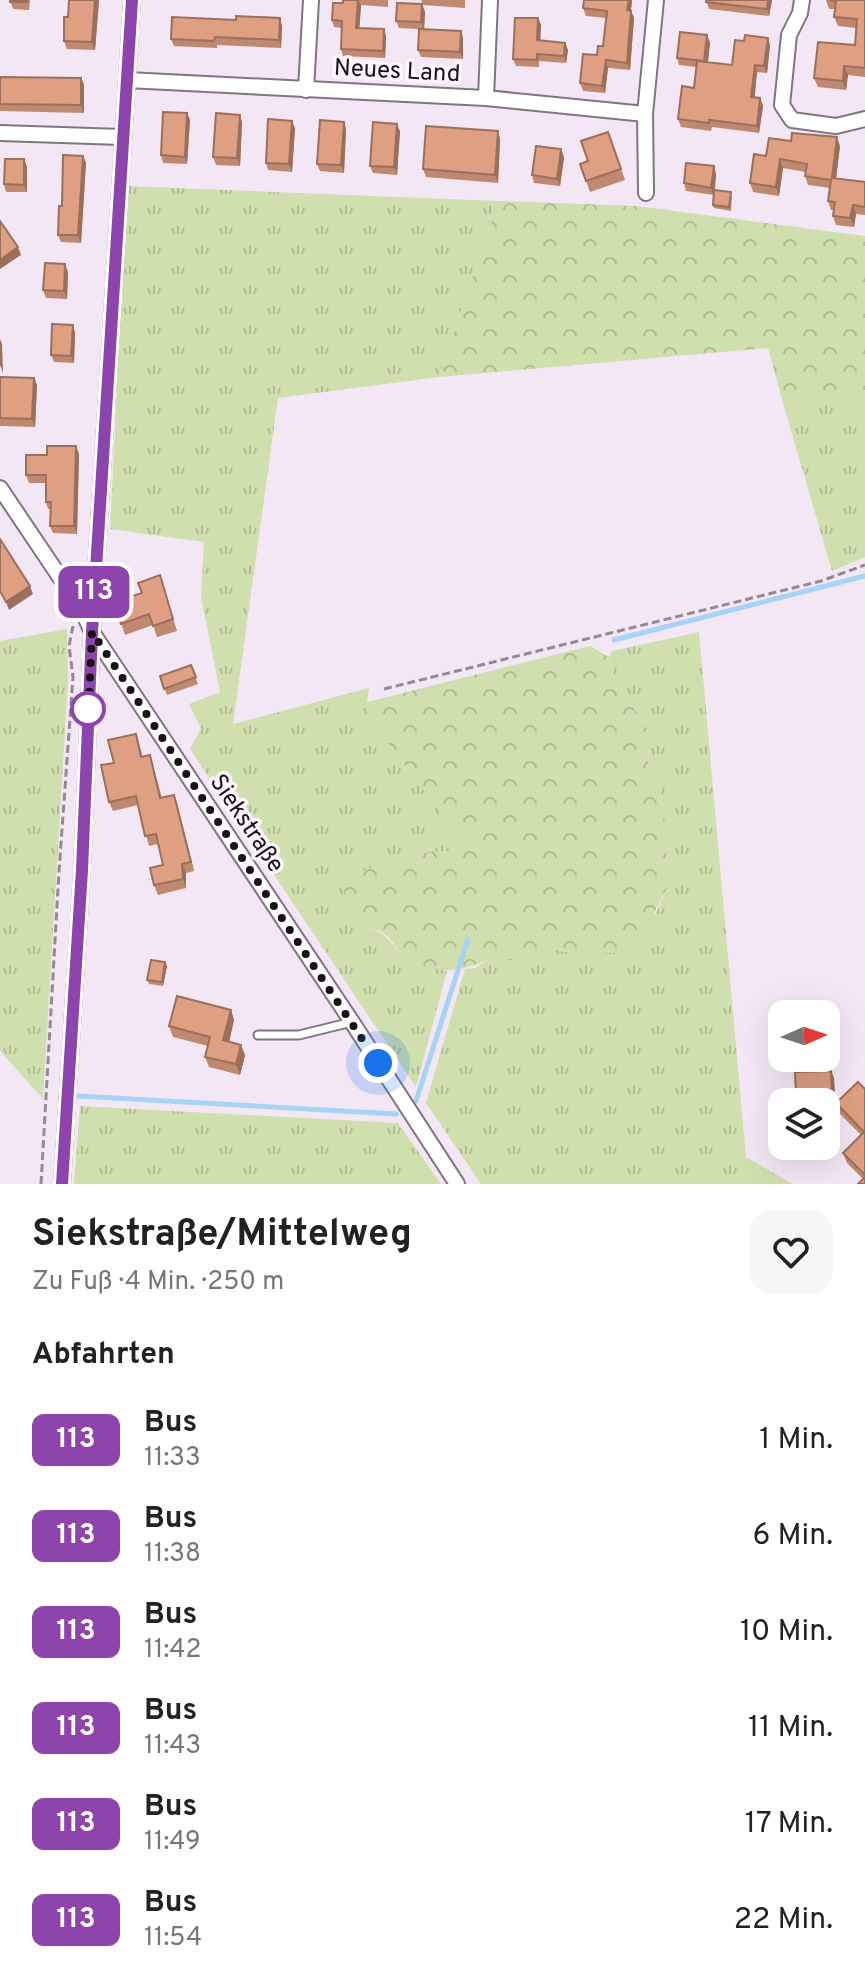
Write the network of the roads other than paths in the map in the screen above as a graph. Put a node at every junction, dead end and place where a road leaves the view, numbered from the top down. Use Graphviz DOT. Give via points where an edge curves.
graph roads {
  1 [pos="132,0"];
  2 [pos="311,0"];
  3 [pos="490,0"];
  4 [pos="656,0"];
  5 [pos="802,0"];
  6 [pos="127,80"];
  7 [pos="306,90"];
  8 [pos="486,98"];
  9 [pos="645,114"];
  10 [pos="865,119"];
  11 [pos="0,133"];
  12 [pos="122,137"];
  13 [pos="646,193"];
  14 [pos="0,488"];
  15 [pos="92,632"];
  16 [pos="352,1022"];
  17 [pos="258,1035"];
  18 [pos="62,1184"];
  19 [pos="457,1184"];
  1 -- 6 [label="street" via="123,56"];
  2 -- 7 [label="street, Neues Land"];
  3 -- 8 [label="street, Neues Land"];
  4 -- 9 [label="street"];
  5 -- 10 [label="street" via="789,35 782,105 792,120 836,126"];
  6 -- 7 [label="street, Neues Land"];
  6 -- 12 [label="street"];
  7 -- 8 [label="street, Neues Land"];
  8 -- 9 [label="street, Neues Land"];
  9 -- 13 [label="street"];
  11 -- 12 [label="street"];
  12 -- 15 [label="street"];
  14 -- 15 [label="street, Siekstraße"];
  15 -- 16 [label="street, Siekstraße"];
  15 -- 18 [label="street"];
  16 -- 17 [label="lane" via="299,1035"];
  16 -- 19 [label="street, Siekstraße"];
}
